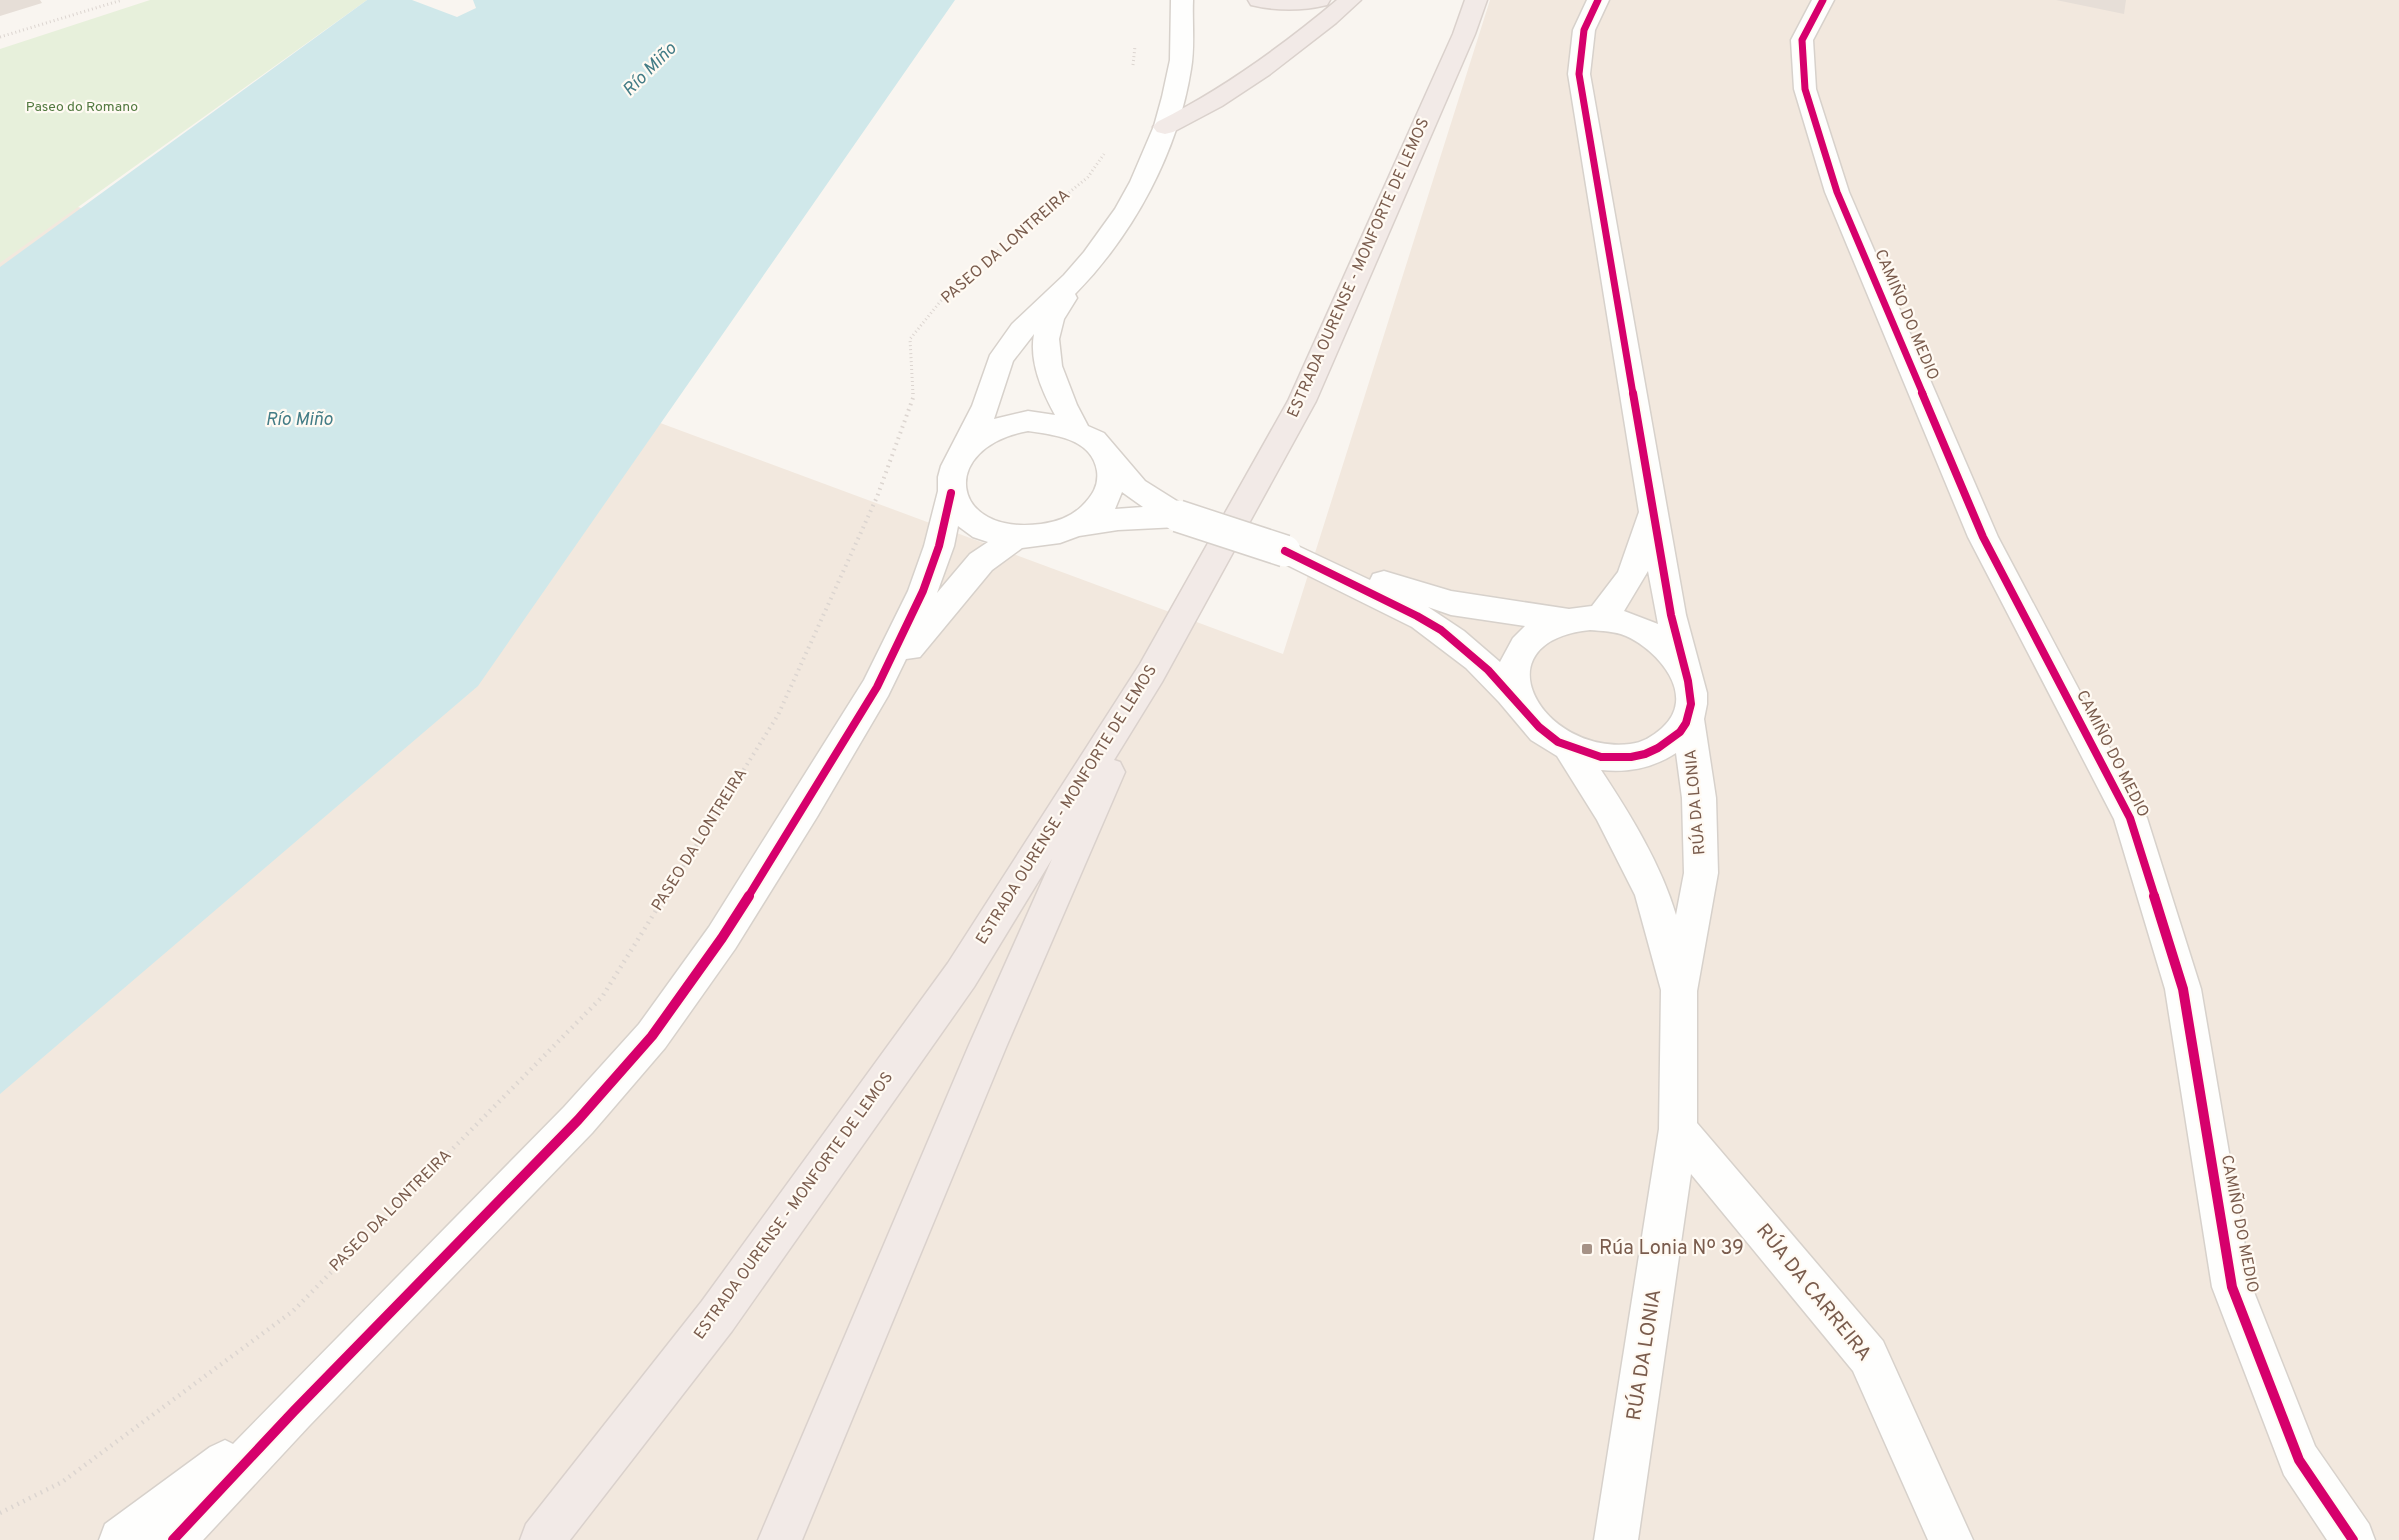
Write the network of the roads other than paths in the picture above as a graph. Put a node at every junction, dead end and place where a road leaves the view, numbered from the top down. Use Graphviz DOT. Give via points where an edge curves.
graph roads {
  1 [pos="1182,0"];
  2 [pos="1259,0"];
  3 [pos="1319,0"];
  4 [pos="1350,0"];
  5 [pos="1476,0"];
  6 [pos="1598,0"];
  7 [pos="1823,0"];
  8 [pos="1165,127"];
  9 [pos="1073,280"];
  10 [pos="1076,428"];
  11 [pos="964,449"];
  12 [pos="1111,462"];
  13 [pos="951,493"];
  14 [pos="1653,508"];
  15 [pos="1178,516"];
  16 [pos="1079,525"];
  17 [pos="1016,537"];
  18 [pos="1286,551"];
  19 [pos="1600,618"];
  20 [pos="1567,620"];
  21 [pos="1684,667"];
  22 [pos="1151,673"];
  23 [pos="877,687"];
  24 [pos="1520,704"];
  25 [pos="1688,720"];
  26 [pos="1569,748"];
  27 [pos="1679,991"];
  28 [pos="1678,1129"];
  29 [pos="294,1412"];
  30 [pos="121,1540"];
  31 [pos="173,1540"];
  32 [pos="542,1540"];
  33 [pos="780,1540"];
  34 [pos="1616,1540"];
  35 [pos="1951,1540"];
  36 [pos="2353,1540"];
  1 -- 8 [label="street" via="1180,66"];
  2 -- 3 [label="highway"];
  4 -- 8 [label="highway" via="1309,35 1204,109"];
  5 -- 22 [label="highway, ESTRADA OURENSE - MONFORTE DE LEMOS" via="1302,401"];
  6 -- 14 [label="street" via="1584,30 1579,74"];
  7 -- 36 [label="street, CAMIÑO DO MEDIO" via="1802,40 1805,88 1837,192 1983,537 2130,818 2183,989 2232,1287 2299,1460"];
  8 -- 9 [label="street" via="1140,189"];
  9 -- 10 [label="street" via="1048,326 1047,357 1064,409"];
  9 -- 11 [label="street" via="1005,351 987,402"];
  10 -- 11 [label="street" via="1028,421 982,435"];
  10 -- 12 [label="street" via="1098,442"];
  11 -- 13 [label="street" via="950,477"];
  12 -- 15 [label="street" via="1135,488"];
  12 -- 16 [label="street" via="1114,479 1108,496 1097,512"];
  13 -- 17 [label="street" via="959,509 973,523"];
  13 -- 23 [label="street" via="939,546 922,591"];
  14 -- 19 [label="street" via="1636,568 1621,596"];
  14 -- 21 [label="street"];
  15 -- 16 [label="street"];
  15 -- 18 [label="street, bridge"];
  16 -- 17 [label="street" via="1060,533"];
  17 -- 23 [label="street" via="981,562"];
  18 -- 20 [label="street" via="1451,603"];
  18 -- 24 [label="street" via="1428,622 1469,654"];
  19 -- 20 [label="street"];
  19 -- 21 [label="street" via="1649,633"];
  20 -- 24 [label="street" via="1544,628 1526,642 1516,660 1514,682"];
  21 -- 25 [label="street" via="1691,685"];
  22 -- 32 [label="highway, ESTRADA OURENSE - MONFORTE DE LEMOS" via="961,975 717,1316"];
  22 -- 33 [label="highway" via="988,1045"];
  23 -- 29 [label="street" via="722,938 652,1036 578,1120"];
  24 -- 26 [label="street" via="1545,733"];
  25 -- 26 [label="street" via="1674,738 1653,751 1626,758"];
  25 -- 27 [label="street, RÚA DA LONIA" via="1699,798 1701,873"];
  26 -- 27 [label="street, RÚA DA LONIA" via="1609,810 1652,894"];
  27 -- 28 [label="street, RÚA DA LONIA"];
  28 -- 34 [label="street, RÚA DA LONIA"];
  28 -- 35 [label="street, RÚA DA CARREIRA" via="1868,1356"];
  29 -- 30 [label="street"];
  29 -- 31 [label="street"];
}
